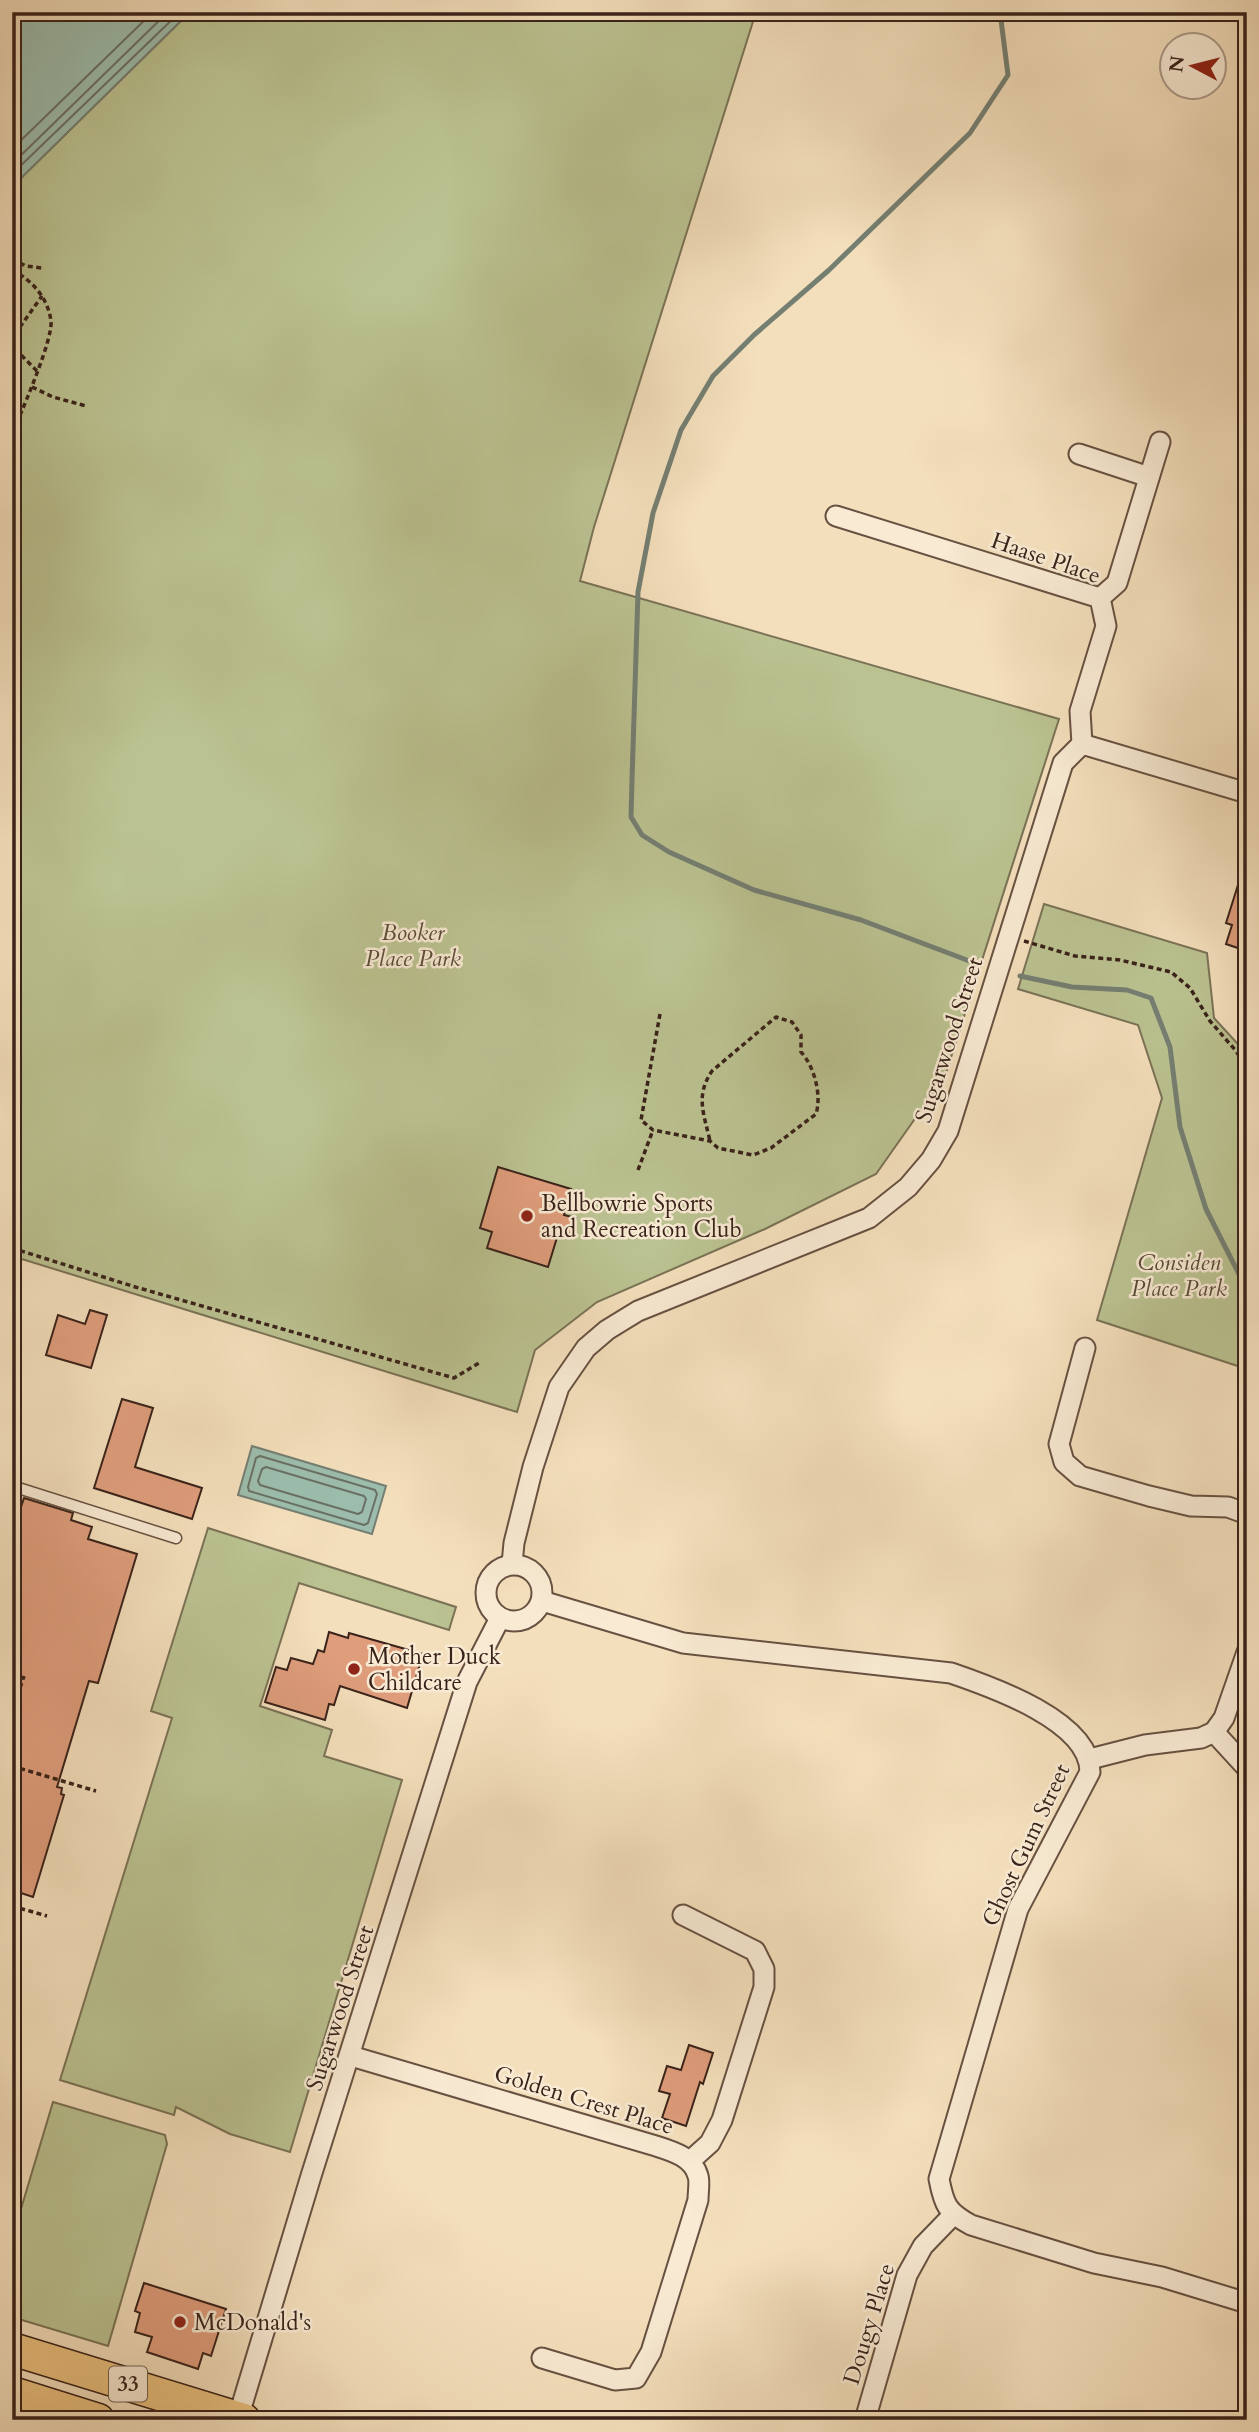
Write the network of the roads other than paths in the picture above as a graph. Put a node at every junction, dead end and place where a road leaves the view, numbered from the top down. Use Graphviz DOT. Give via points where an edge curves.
graph roads {
  1 [pos="1160,442"];
  2 [pos="1079,454"];
  3 [pos="1149,477"];
  4 [pos="836,516"];
  5 [pos="1100,598"];
  6 [pos="1082,744"];
  7 [pos="1247,793"];
  8 [pos="1086,1348"];
  9 [pos="12,1486"];
  10 [pos="1247,1514"];
  11 [pos="176,1538"];
  12 [pos="512,1564"];
  13 [pos="542,1601"];
  14 [pos="500,1618"];
  15 [pos="1247,1652"];
  16 [pos="1214,1732"];
  17 [pos="1090,1759"];
  18 [pos="1247,1768"];
  19 [pos="683,1915"];
  20 [pos="351,2056"];
  21 [pos="690,2161"];
  22 [pos="953,2215"];
  23 [pos="1247,2303"];
  24 [pos="12,2348"];
  25 [pos="542,2358"];
  26 [pos="12,2393"];
  27 [pos="240,2419"];
  28 [pos="98,2420"];
  29 [pos="865,2420"];
  1 -- 3 [label="street"];
  2 -- 3 [label="street"];
  3 -- 5 [label="street" via="1117,583"];
  4 -- 5 [label="street, Haase Place"];
  5 -- 6 [label="street, Haase Place" via="1106,626 1080,711"];
  6 -- 7 [label="street"];
  6 -- 12 [label="street, Sugarwood Street" via="1063,762 948,1131 931,1160 908,1187 869,1219 638,1311 586,1348 559,1387 549,1414 518,1521"];
  8 -- 10 [label="street" via="1059,1444 1064,1462 1080,1476 1149,1496"];
  9 -- 11 [label="lane"];
  12 -- 13 [label="street" via="534,1572 542,1585"];
  12 -- 14 [label="street" via="492,1576 486,1590 489,1606"];
  13 -- 14 [label="street" via="535,1614 521,1621"];
  13 -- 17 [label="street, Ghost Gum Street" via="683,1643 951,1673 1037,1707 1077,1740"];
  14 -- 20 [label="street, Sugarwood Street" via="467,1682"];
  15 -- 16 [label="street" via="1224,1717"];
  16 -- 17 [label="street"];
  16 -- 18 [label="street"];
  17 -- 22 [label="street, Ghost Gum Street" via="1090,1772 1018,1909 1008,1940 939,2179 943,2201"];
  19 -- 21 [label="street" via="755,1951 764,1969 764,1987 722,2120 710,2143"];
  20 -- 21 [label="street, Golden Crest Place" via="674,2151"];
  20 -- 27 [label="street, Sugarwood Street"];
  21 -- 25 [label="street, Golden Crest Place" via="698,2176 698,2200 651,2353 636,2378 615,2380"];
  22 -- 23 [label="street" via="991,2232 1094,2263 1162,2277"];
  22 -- 29 [label="street, Dougy Place" via="923,2246 907,2276"];
  24 -- 27 [label="main road, 33"];
  26 -- 28 [label="main road, 33"];
}
